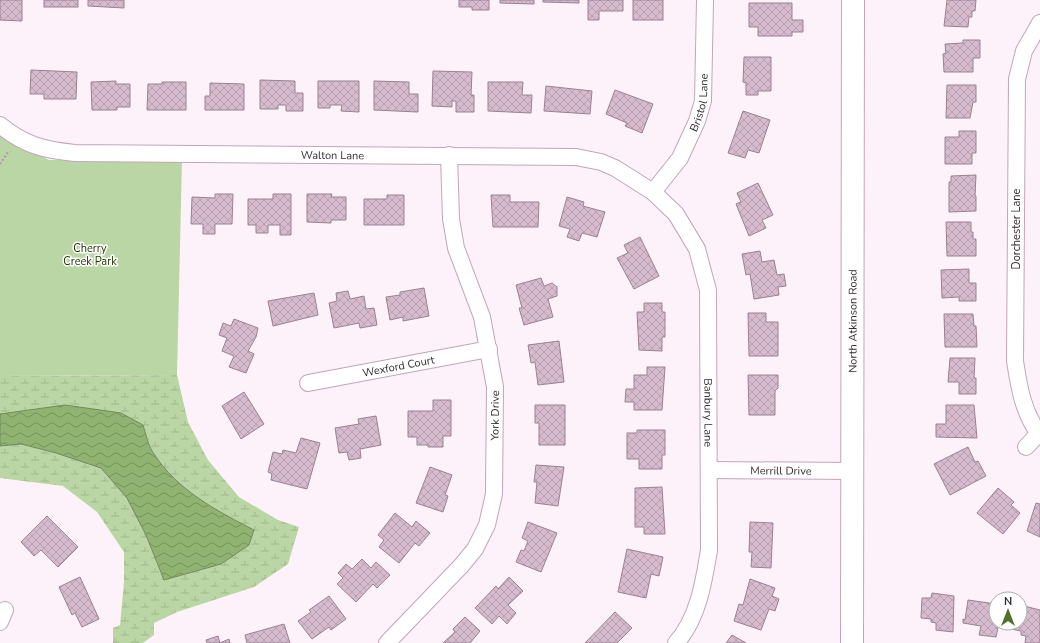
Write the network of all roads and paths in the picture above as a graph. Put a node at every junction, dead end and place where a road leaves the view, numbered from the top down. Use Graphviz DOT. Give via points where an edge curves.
graph roads {
  1 [pos="705,0"];
  2 [pos="853,0"];
  3 [pos="1040,23"];
  4 [pos="4,128"];
  5 [pos="8,152"];
  6 [pos="449,155"];
  7 [pos="0,164"];
  8 [pos="653,192"];
  9 [pos="489,349"];
  10 [pos="308,384"];
  11 [pos="1039,434"];
  12 [pos="1026,447"];
  13 [pos="708,470"];
  14 [pos="853,471"];
  15 [pos="387,643"];
  16 [pos="676,643"];
  17 [pos="852,643"];
  1 -- 8 [label="street, Bristol Lane" via="703,101 680,158"];
  2 -- 14 [label="main road, North Atkinson Road"];
  3 -- 11 [label="street, Dorchester Lane" via="1024,51 1017,79 1015,354 1024,406"];
  4 -- 6 [label="street, Walton Lane" via="47,150 75,153"];
  5 -- 7 [label="path"];
  6 -- 8 [label="street, Walton Lane" via="576,157 615,168"];
  6 -- 9 [label="street, York Drive" via="451,219 456,248 482,318"];
  8 -- 13 [label="street, Banbury Lane" via="676,214 697,249 708,290"];
  9 -- 10 [label="street, Wexford Court"];
  9 -- 15 [label="street, York Drive" via="495,387 494,494 487,525 461,566"];
  11 -- 12 [label="street"];
  13 -- 14 [label="street, Merrill Drive"];
  13 -- 16 [label="street, Banbury Lane" via="709,550 705,576 688,627"];
  14 -- 17 [label="main road, North Atkinson Road"];
}
